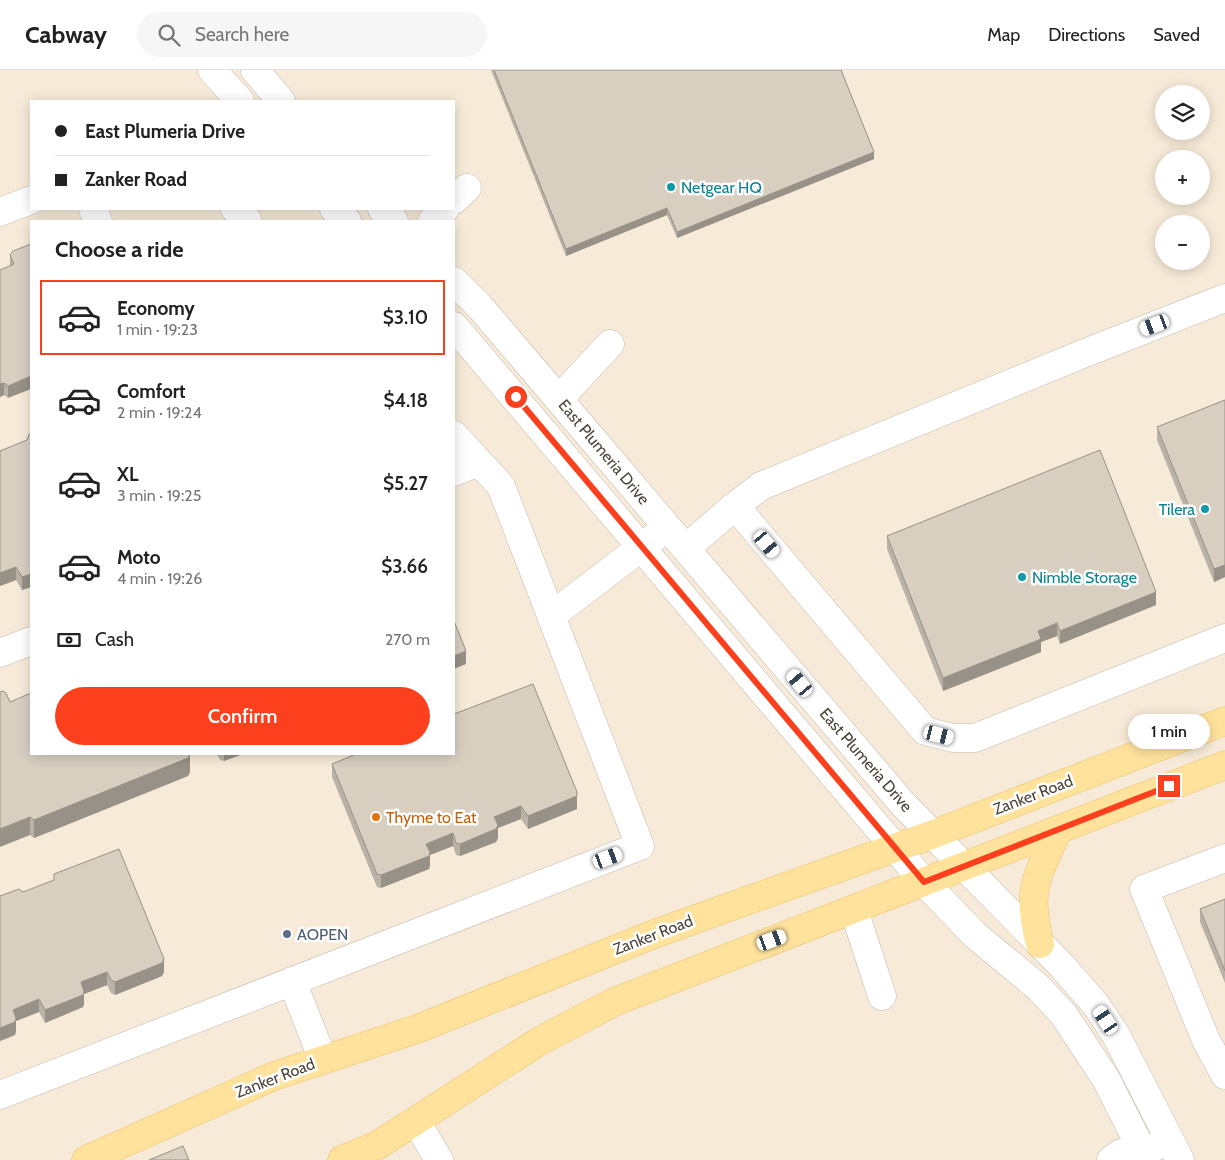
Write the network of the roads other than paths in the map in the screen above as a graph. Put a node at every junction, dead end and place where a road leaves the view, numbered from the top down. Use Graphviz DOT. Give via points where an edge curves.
graph roads {
  1 [pos="212,70"];
  2 [pos="255,70"];
  3 [pos="239,100"];
  4 [pos="281,100"];
  5 [pos="30,200"];
  6 [pos="236,210"];
  7 [pos="335,210"];
  8 [pos="383,210"];
  9 [pos="444,210"];
  10 [pos="0,212"];
  11 [pos="247,220"];
  12 [pos="346,220"];
  13 [pos="393,220"];
  14 [pos="433,220"];
  15 [pos="455,282"];
  16 [pos="1225,298"];
  17 [pos="455,327"];
  18 [pos="610,344"];
  19 [pos="559,399"];
  20 [pos="455,436"];
  21 [pos="479,462"];
  22 [pos="455,472"];
  23 [pos="735,506"];
  24 [pos="667,527"];
  25 [pos="643,547"];
  26 [pos="686,548"];
  27 [pos="551,616"];
  28 [pos="1225,638"];
  29 [pos="30,641"];
  30 [pos="0,653"];
  31 [pos="1225,721"];
  32 [pos="1225,765"];
  33 [pos="1058,830"];
  34 [pos="934,834"];
  35 [pos="894,847"];
  36 [pos="1225,858"];
  37 [pos="964,866"];
  38 [pos="924,882"];
  39 [pos="854,910"];
  40 [pos="1040,944"];
  41 [pos="292,981"];
  42 [pos="882,996"];
  43 [pos="323,1060"];
  44 [pos="1225,1075"];
  45 [pos="0,1095"];
  46 [pos="416,1121"];
  47 [pos="1174,1150"];
  48 [pos="1145,1156"];
  49 [pos="86,1160"];
  50 [pos="342,1160"];
  51 [pos="439,1160"];
  52 [pos="1111,1160"];
  1 -- 3 [label="street"];
  2 -- 4 [label="street"];
  5 -- 10 [label="street"];
  6 -- 11 [label="street"];
  7 -- 12 [label="street"];
  8 -- 13 [label="street"];
  9 -- 14 [label="street"];
  15 -- 19 [label="street, East Plumeria Drive"];
  16 -- 23 [label="street" via="762,486"];
  17 -- 25 [label="street, East Plumeria Drive"];
  18 -- 19 [label="street"];
  19 -- 24 [label="street, East Plumeria Drive"];
  20 -- 21 [label="street"];
  21 -- 22 [label="street"];
  21 -- 27 [label="street" via="501,486"];
  23 -- 26 [label="street"];
  23 -- 28 [label="street" via="925,731 953,738 975,738"];
  24 -- 25 [label="street"];
  24 -- 26 [label="street, East Plumeria Drive"];
  25 -- 27 [label="street"];
  25 -- 35 [label="street, East Plumeria Drive"];
  26 -- 34 [label="street, East Plumeria Drive" via="902,803"];
  27 -- 41 [label="street" via="640,846"];
  29 -- 30 [label="street"];
  31 -- 34 [label="main road, Zanker Road"];
  32 -- 33 [label="main road"];
  33 -- 37 [label="main road"];
  33 -- 40 [label="main road" via="1032,896 1033,919"];
  34 -- 35 [label="main road, Zanker Road"];
  34 -- 37 [label="street, East Plumeria Drive"];
  35 -- 38 [label="street, East Plumeria Drive"];
  35 -- 43 [label="main road, Zanker Road" via="654,934 417,1029"];
  36 -- 44 [label="street" via="1144,888 1206,1040"];
  37 -- 38 [label="main road"];
  37 -- 40 [label="street, East Plumeria Drive"];
  38 -- 39 [label="main road"];
  38 -- 48 [label="street, East Plumeria Drive" via="975,935 1039,988 1064,1015 1106,1079"];
  39 -- 42 [label="street"];
  39 -- 46 [label="main road" via="614,1002 538,1042"];
  40 -- 47 [label="street, East Plumeria Drive" via="1096,1005 1111,1028"];
  41 -- 43 [label="street"];
  41 -- 45 [label="street"];
  43 -- 49 [label="main road, Zanker Road" via="274,1076"];
  46 -- 50 [label="main road" via="378,1145"];
  46 -- 51 [label="street"];
  47 -- 48 [label="street"];
  48 -- 52 [label="street" via="1121,1153"];
}
